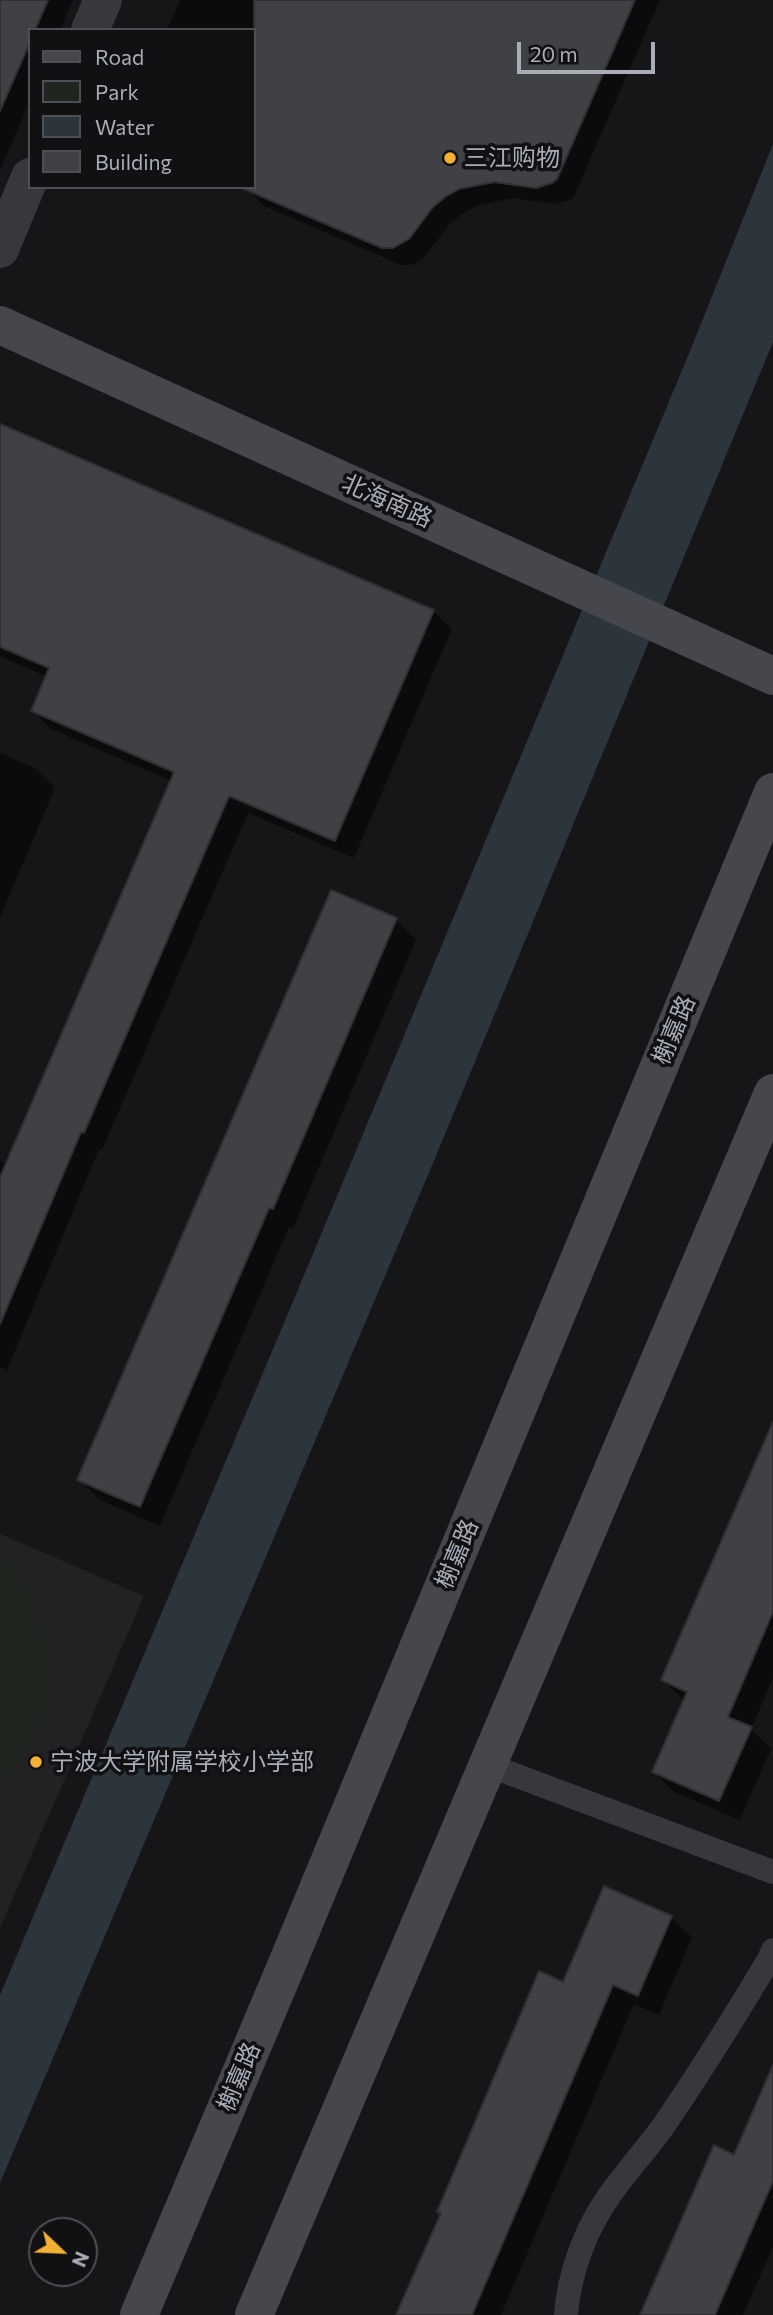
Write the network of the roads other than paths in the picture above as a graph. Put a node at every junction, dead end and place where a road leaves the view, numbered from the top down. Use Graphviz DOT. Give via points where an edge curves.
graph roads {
  1 [pos="103,0"];
  2 [pos="91,28"];
  3 [pos="28,182"];
  4 [pos="0,249"];
  5 [pos="0,326"];
  6 [pos="773,676"];
  7 [pos="773,792"];
  8 [pos="773,1093"];
  9 [pos="488,1765"];
  10 [pos="773,1872"];
  11 [pos="773,1950"];
  12 [pos="139,2315"];
  13 [pos="254,2315"];
  14 [pos="566,2315"];
  1 -- 2 [label="street"];
  3 -- 4 [label="street"];
  5 -- 6 [label="main road, 北海南路"];
  7 -- 12 [label="main road, 榭嘉路"];
  8 -- 9 [label="main road"];
  9 -- 10 [label="lane"];
  9 -- 13 [label="main road"];
  11 -- 14 [label="lane" via="720,2042 608,2197 587,2236 568,2292"];
}
